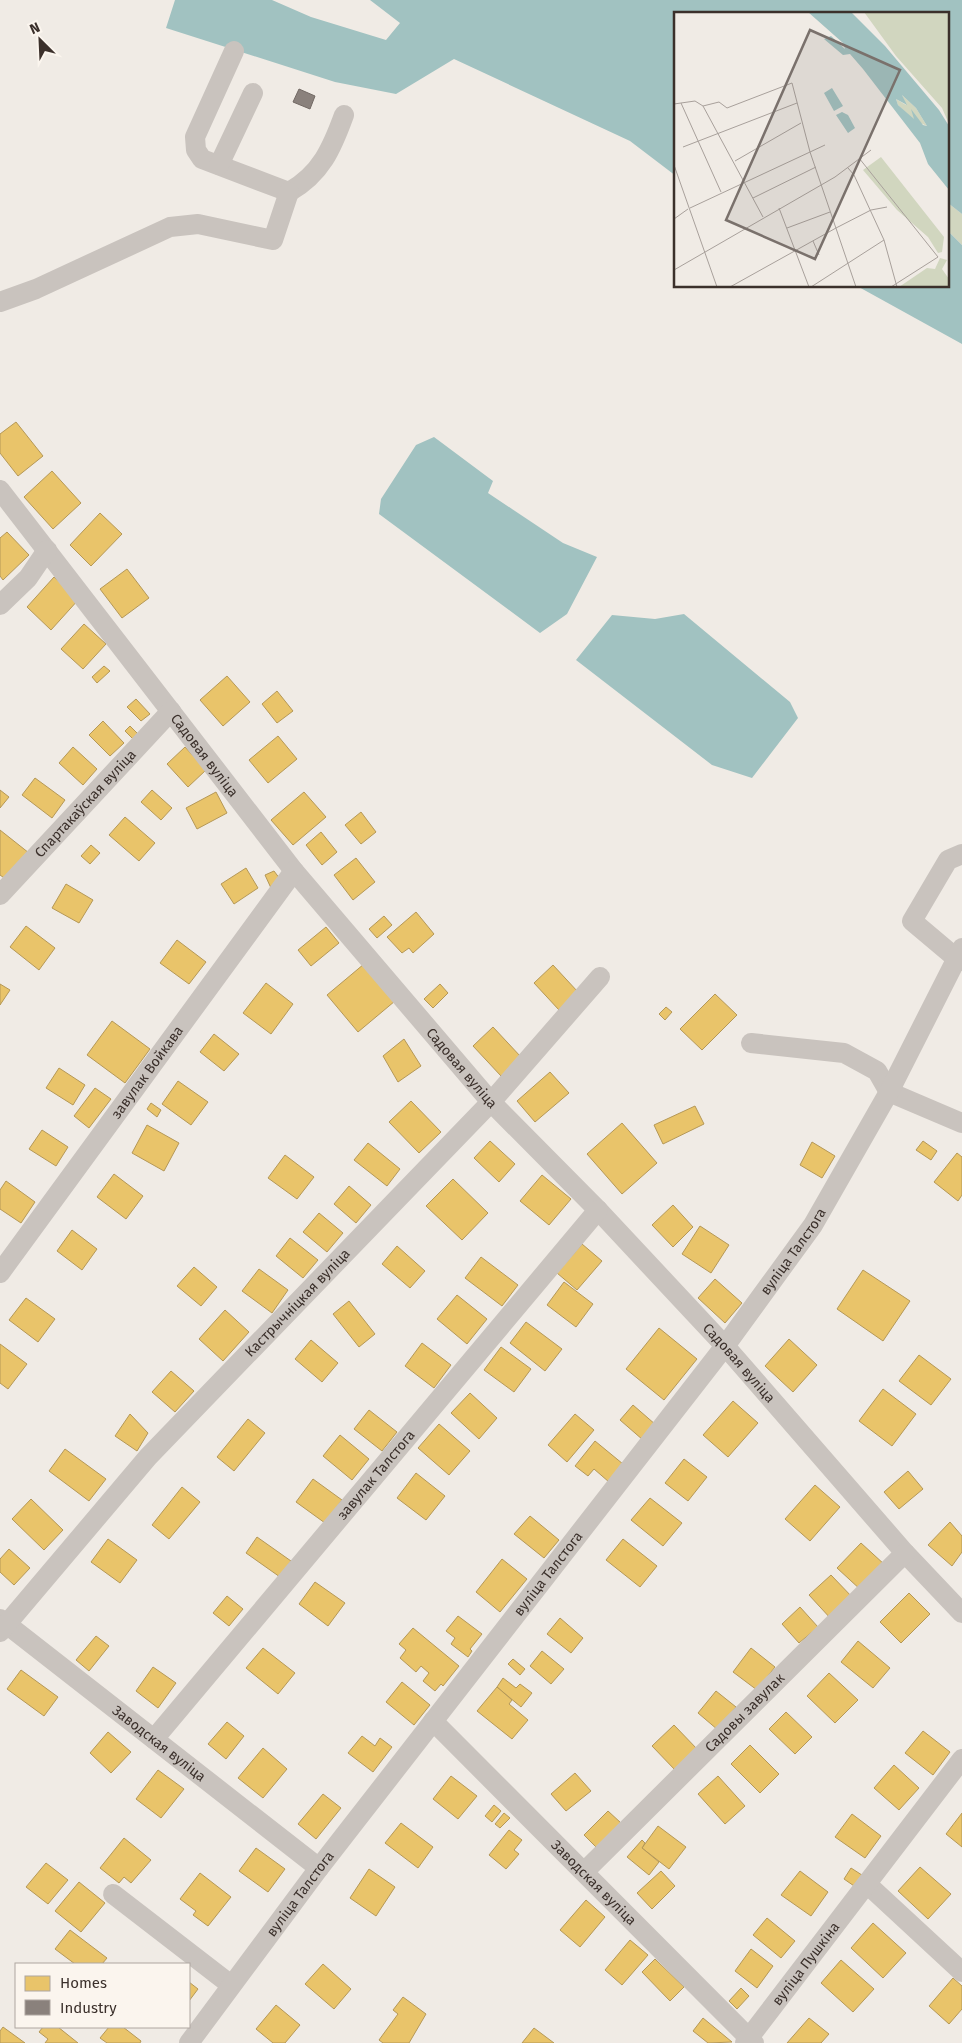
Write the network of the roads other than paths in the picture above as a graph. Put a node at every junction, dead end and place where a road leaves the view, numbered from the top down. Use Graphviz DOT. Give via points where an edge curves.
graph roads {
  1 [pos="234,51"];
  2 [pos="253,93"];
  3 [pos="344,115"];
  4 [pos="219,165"];
  5 [pos="289,192"];
  6 [pos="0,302"];
  7 [pos="0,490"];
  8 [pos="47,550"];
  9 [pos="0,605"];
  10 [pos="170,711"];
  11 [pos="962,854"];
  12 [pos="294,871"];
  13 [pos="0,895"];
  14 [pos="960,956"];
  15 [pos="600,977"];
  16 [pos="751,1043"];
  17 [pos="889,1092"];
  18 [pos="491,1102"];
  19 [pos="962,1123"];
  20 [pos="598,1210"];
  21 [pos="0,1273"];
  22 [pos="725,1346"];
  23 [pos="906,1554"];
  24 [pos="962,1613"];
  25 [pos="2,1625"];
  26 [pos="434,1721"];
  27 [pos="154,1739"];
  28 [pos="962,1759"];
  29 [pos="319,1868"];
  30 [pos="585,1871"];
  31 [pos="867,1884"];
  32 [pos="113,1894"];
  33 [pos="962,1972"];
  34 [pos="231,1985"];
  35 [pos="750,2041"];
  36 [pos="189,2043"];
  1 -- 4 [label="street" via="195,137 196,150 202,159"];
  2 -- 4 [label="street"];
  3 -- 5 [label="street" via="332,147 316,171"];
  4 -- 5 [label="street"];
  5 -- 6 [label="street" via="274,240 198,224 170,227"];
  7 -- 8 [label="street, Садовая вуліца"];
  8 -- 9 [label="street" via="28,578"];
  8 -- 10 [label="street, Садовая вуліца"];
  10 -- 12 [label="street, Садовая вуліца"];
  10 -- 13 [label="street, Спартакаўская вуліца"];
  11 -- 14 [label="street" via="948,860 912,921"];
  12 -- 18 [label="street, Садовая вуліца"];
  12 -- 21 [label="street, завулак Войкава"];
  14 -- 17 [label="street, вуліца Талстога"];
  15 -- 18 [label="street, Кастрычніцкая вуліца"];
  16 -- 17 [label="street" via="844,1053 877,1071"];
  17 -- 19 [label="street"];
  17 -- 22 [label="street, вуліца Талстога" via="813,1225"];
  18 -- 20 [label="street, Садовая вуліца"];
  18 -- 25 [label="street, Кастрычніцкая вуліца" via="148,1457"];
  20 -- 22 [label="street, Садовая вуліца"];
  20 -- 27 [label="street, завулак Талстога"];
  22 -- 23 [label="street, Садовая вуліца"];
  22 -- 26 [label="street, вуліца Талстога"];
  23 -- 24 [label="street, Садовая вуліца"];
  23 -- 30 [label="street, Садовы завулак"];
  25 -- 27 [label="street, Заводская вуліца"];
  26 -- 29 [label="street, вуліца Талстога"];
  26 -- 30 [label="street, Заводская вуліца"];
  27 -- 29 [label="street, Заводская вуліца"];
  28 -- 31 [label="street, вуліца Пушкіна"];
  29 -- 34 [label="street, вуліца Талстога"];
  30 -- 35 [label="street, Заводская вуліца"];
  31 -- 33 [label="street"];
  31 -- 35 [label="street, вуліца Пушкіна"];
  32 -- 34 [label="street"];
  34 -- 36 [label="street, вуліца Талстога"];
}
